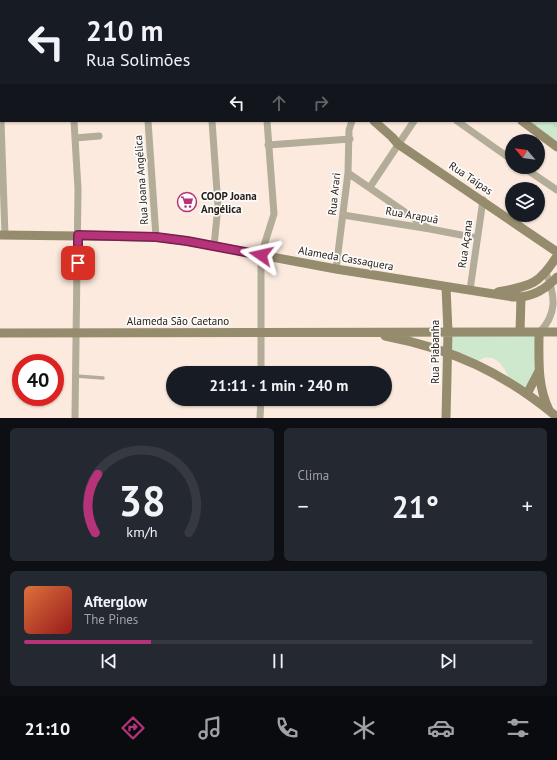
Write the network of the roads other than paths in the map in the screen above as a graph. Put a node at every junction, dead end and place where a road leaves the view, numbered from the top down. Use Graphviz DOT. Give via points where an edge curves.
graph roads {
  1 [pos="0,105"];
  2 [pos="0,109"];
  3 [pos="1,122"];
  4 [pos="74,122"];
  5 [pos="148,122"];
  6 [pos="212,122"];
  7 [pos="267,122"];
  8 [pos="352,122"];
  9 [pos="375,122"];
  10 [pos="413,122"];
  11 [pos="458,122"];
  12 [pos="523,122"];
  13 [pos="99,136"];
  14 [pos="75,138"];
  15 [pos="350,139"];
  16 [pos="398,144"];
  17 [pos="268,145"];
  18 [pos="557,147"];
  19 [pos="505,155"];
  20 [pos="348,173"];
  21 [pos="533,174"];
  22 [pos="370,187"];
  23 [pos="557,190"];
  24 [pos="482,200"];
  25 [pos="343,215"];
  26 [pos="430,229"];
  27 [pos="3,235"];
  28 [pos="78,235"];
  29 [pos="156,237"];
  30 [pos="477,238"];
  31 [pos="214,246"];
  32 [pos="557,252"];
  33 [pos="261,255"];
  34 [pos="557,256"];
  35 [pos="336,269"];
  36 [pos="546,273"];
  37 [pos="557,277"];
  38 [pos="550,285"];
  39 [pos="446,286"];
  40 [pos="470,290"];
  41 [pos="491,293"];
  42 [pos="521,297"];
  43 [pos="261,332"];
  44 [pos="356,332"];
  45 [pos="448,332"];
  46 [pos="520,332"];
  47 [pos="557,332"];
  48 [pos="0,333"];
  49 [pos="76,333"];
  50 [pos="539,333"];
  51 [pos="447,352"];
  52 [pos="261,366"];
  53 [pos="539,370"];
  54 [pos="76,376"];
  55 [pos="103,378"];
  56 [pos="527,394"];
  57 [pos="261,406"];
  58 [pos="549,411"];
  59 [pos="76,418"];
  60 [pos="260,418"];
  61 [pos="446,418"];
  62 [pos="557,418"];
  1 -- 2 [label="street"];
  3 -- 27 [label="street"];
  4 -- 14 [label="street"];
  5 -- 29 [label="street, Rua Joana Angélica"];
  6 -- 31 [label="street" via="218,206"];
  7 -- 17 [label="street"];
  8 -- 15 [label="street, Rua Arari"];
  9 -- 16 [label="street, Rua Taipas"];
  10 -- 16 [label="street"];
  11 -- 19 [label="street"];
  12 -- 18 [label="street"];
  13 -- 14 [label="street"];
  14 -- 28 [label="street"];
  15 -- 17 [label="street"];
  15 -- 20 [label="street, Rua Arari"];
  16 -- 22 [label="street"];
  16 -- 24 [label="street, Rua Taipas"];
  17 -- 33 [label="street" via="274,214"];
  20 -- 22 [label="street"];
  20 -- 25 [label="street, Rua Arari"];
  21 -- 23 [label="street"];
  22 -- 26 [label="street"];
  24 -- 30 [label="street, Rua Açana"];
  24 -- 32 [label="street, Rua Taipas"];
  25 -- 26 [label="street, Rua Arapuã"];
  25 -- 35 [label="street, Rua Arari"];
  26 -- 30 [label="street, Rua Arapuã"];
  27 -- 28 [label="street, Alameda Cassaquera"];
  28 -- 29 [label="street, Alameda Cassaquera"];
  28 -- 49 [label="street"];
  29 -- 31 [label="street, Alameda Cassaquera"];
  30 -- 40 [label="street, Rua Açana"];
  31 -- 33 [label="street, Alameda Cassaquera"];
  33 -- 35 [label="street, Alameda Cassaquera"];
  33 -- 43 [label="street"];
  34 -- 36 [label="street"];
  35 -- 39 [label="street, Alameda Cassaquera"];
  36 -- 38 [label="street"];
  36 -- 41 [label="street" via="530,285"];
  37 -- 38 [label="street"];
  38 -- 42 [label="street" via="536,293"];
  38 -- 50 [label="street" via="553,310 548,323"];
  39 -- 40 [label="street, Alameda Cassaquera"];
  39 -- 45 [label="street, Rua Piabanha"];
  40 -- 41 [label="street, Alameda Cassaquera"];
  41 -- 42 [label="street, Alameda Cassaquera"];
  42 -- 46 [label="street"];
  43 -- 44 [label="street, Alameda São Caetano"];
  43 -- 49 [label="street, Alameda São Caetano"];
  43 -- 52 [label="street"];
  44 -- 45 [label="street, Alameda São Caetano"];
  44 -- 51 [label="street, Alameda São Caetano" via="400,339"];
  45 -- 46 [label="street, Alameda São Caetano"];
  45 -- 51 [label="street, Rua Piabanha"];
  46 -- 50 [label="street, Alameda São Caetano"];
  47 -- 50 [label="street, Alameda São Caetano"];
  48 -- 49 [label="street, Alameda São Caetano"];
  49 -- 54 [label="street"];
  50 -- 53 [label="street"];
  51 -- 56 [label="street, Alameda São Caetano" via="492,372"];
  51 -- 61 [label="street, Rua Piabanha"];
  53 -- 56 [label="street"];
  53 -- 58 [label="street" via="542,392"];
  54 -- 55 [label="lane"];
  54 -- 59 [label="street"];
  56 -- 58 [label="street, Alameda São Caetano"];
  57 -- 60 [label="street"];
  58 -- 62 [label="street, Alameda São Caetano"];
}
